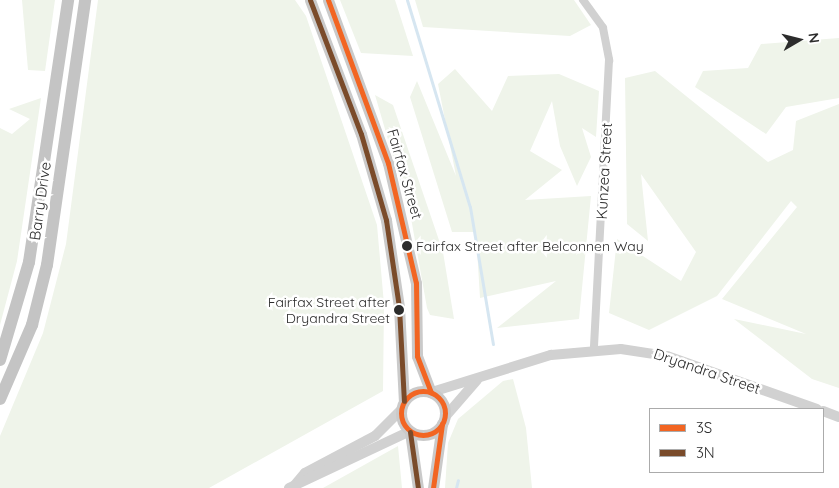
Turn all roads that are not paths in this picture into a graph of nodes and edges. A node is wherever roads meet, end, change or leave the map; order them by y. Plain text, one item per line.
1 (68, 0) edge
2 (85, 0) edge
3 (310, 0) edge
4 (328, 0) edge
5 (583, 0) edge
6 (594, 348) junction
7 (0, 360) edge
8 (477, 379) junction
9 (431, 392) junction
10 (0, 399) edge
11 (402, 406) junction
12 (814, 408) edge
13 (824, 411) edge
14 (839, 417) edge
15 (443, 420) junction
16 (410, 432) junction
17 (293, 487) edge
18 (418, 488) edge
19 (433, 488) edge

1 - 7 main road, Barry Drive
2 - 10 main road, Barry Drive
3 - 11 main road, Fairfax Street
4 - 9 main road, Fairfax Street
5 - 6 street, Kunzea Street
6 - 8 street, Dryandra Street
6 - 12 street, Dryandra Street
8 - 9 street, Dryandra Street
8 - 15 street
9 - 11 main road
9 - 15 main road
11 - 16 main road
11 - 17 street
13 - 14 street
15 - 16 main road
15 - 19 main road
16 - 17 street
16 - 18 main road

